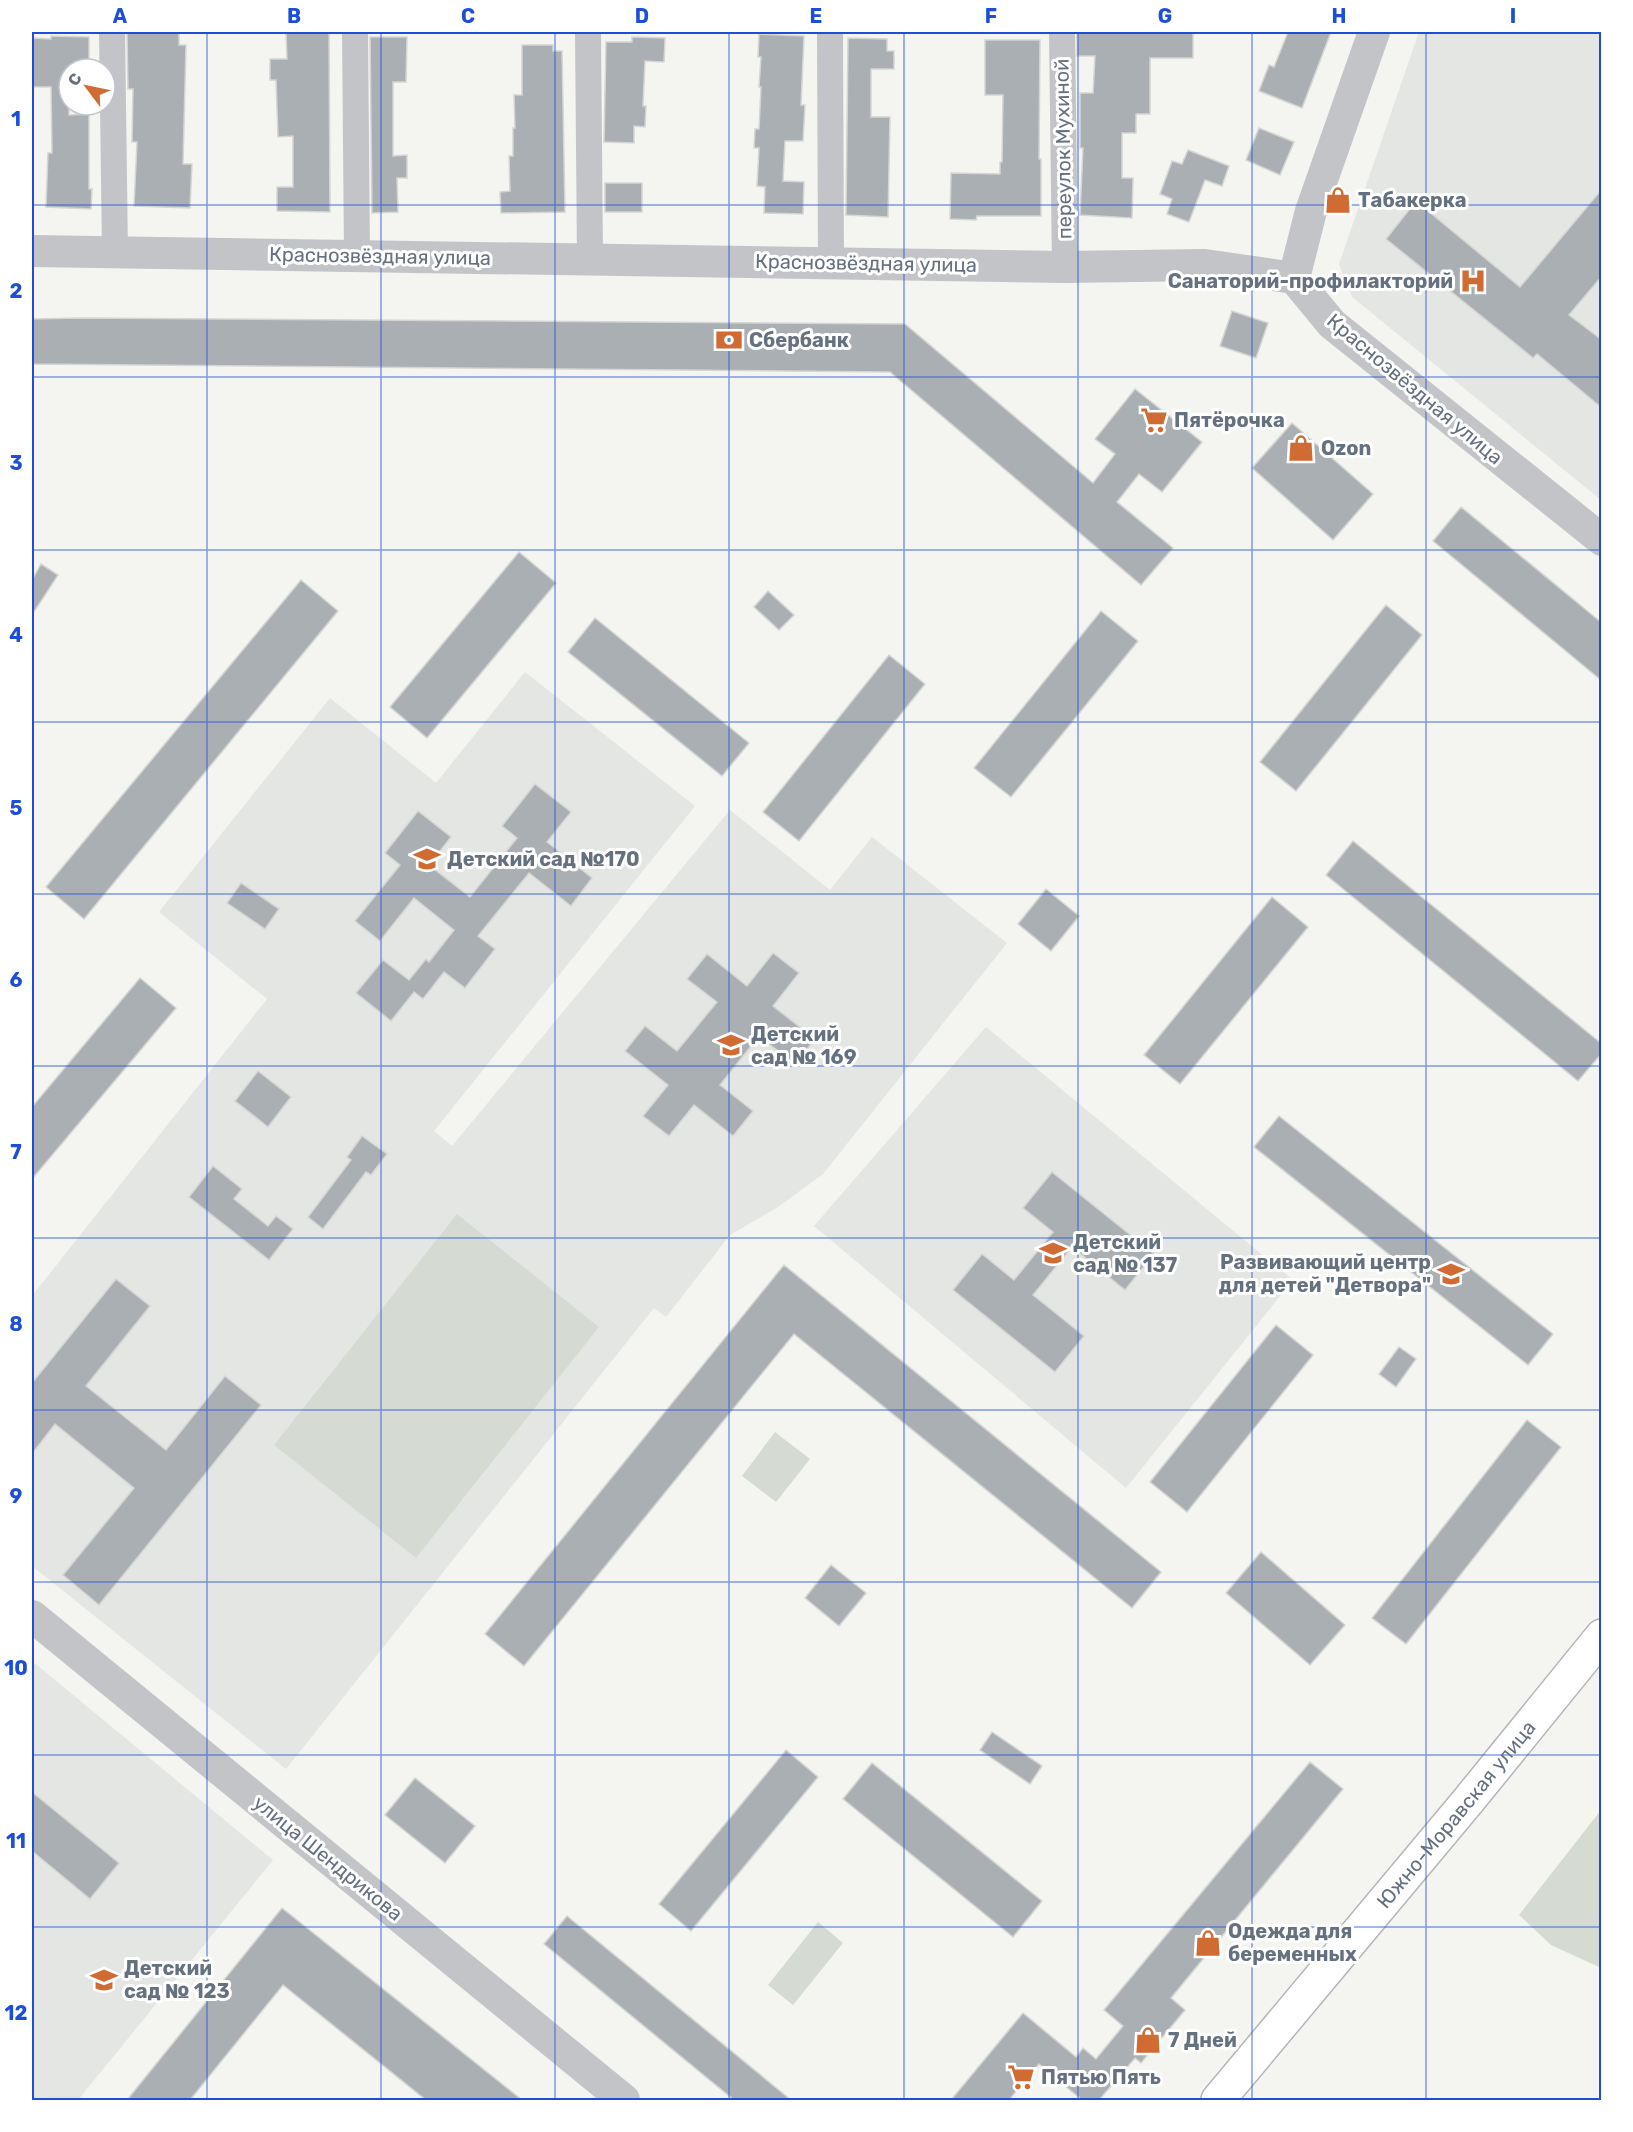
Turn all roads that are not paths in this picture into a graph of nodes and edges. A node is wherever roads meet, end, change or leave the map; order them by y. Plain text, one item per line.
1 (112, 32) edge
2 (355, 32) edge
3 (588, 32) edge
4 (830, 32) edge
5 (1062, 32) edge
6 (1374, 32) edge
7 (32, 251) edge
8 (115, 253) junction
9 (357, 255) junction
10 (590, 259) junction
11 (831, 262) junction
12 (1065, 267) junction
13 (1294, 278) junction
14 (1602, 540) edge
15 (32, 1616) edge
16 (1602, 1636) edge
17 (624, 2100) edge
18 (1218, 2100) edge

1 - 8 street
2 - 9 street
3 - 10 street
4 - 11 street
5 - 12 street, переулок Мухиной
6 - 13 street
7 - 8 street, Краснозвёздная улица
8 - 9 street, Краснозвёздная улица
9 - 10 street, Краснозвёздная улица
10 - 11 street, Краснозвёздная улица
11 - 12 street, Краснозвёздная улица
12 - 13 street, Краснозвёздная улица
13 - 14 street, Краснозвёздная улица
15 - 17 street, улица Шендрикова
16 - 18 main road, Южно-Моравская улица

